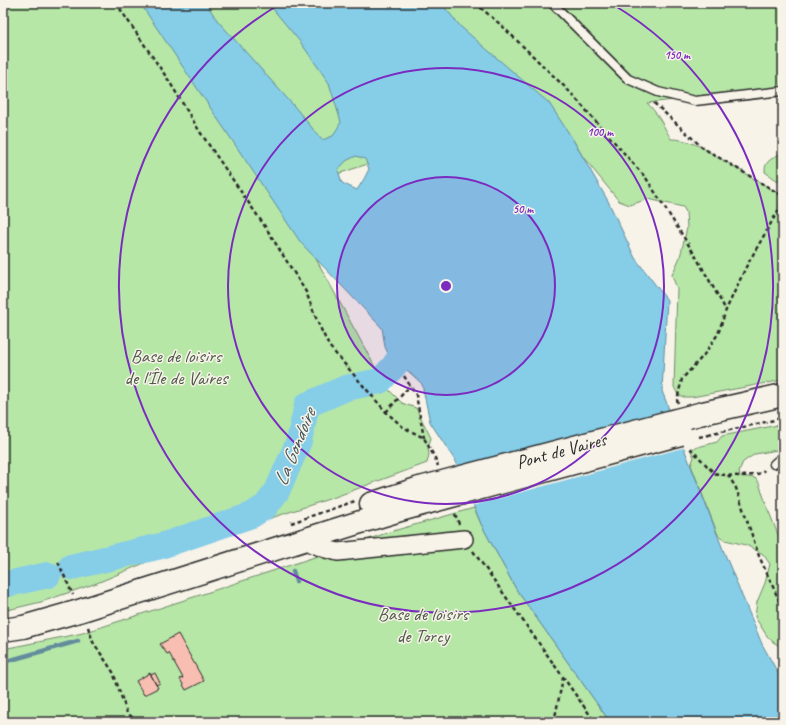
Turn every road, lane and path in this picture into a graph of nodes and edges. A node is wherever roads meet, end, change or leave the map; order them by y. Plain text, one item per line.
1 (116, 3) edge
2 (475, 3) edge
3 (552, 3) edge
4 (783, 91) edge
5 (651, 100) dead end
6 (783, 196) edge
7 (783, 202) edge
8 (726, 310) junction
9 (404, 376) dead end
10 (410, 386) junction
11 (783, 395) edge
12 (679, 407) dead end
13 (783, 409) edge
14 (386, 412) junction
15 (783, 418) edge
16 (706, 425) junction
17 (424, 438) junction
18 (688, 442) dead end
19 (783, 456) edge
20 (774, 464) joint
21 (440, 473) dead end
22 (728, 475) junction
23 (423, 496) junction
24 (453, 510) dead end
25 (311, 538) junction
26 (464, 539) junction
27 (58, 562) dead end
28 (76, 600) junction
29 (783, 609) edge
30 (3, 620) edge
31 (3, 630) edge
32 (93, 642) dead end
33 (564, 678) junction
34 (138, 722) edge
35 (554, 722) edge
36 (595, 722) edge

1 - 14 path
2 - 8 path
3 - 4 lane
5 - 6 path
7 - 8 path
8 - 12 path
9 - 10 path
10 - 14 path
10 - 17 path
11 - 16 main road
13 - 16 main road
14 - 17 path
15 - 16 path
16 - 23 main road, Pont de Vaires, bridge
17 - 21 path
18 - 22 path
19 - 20 lane
20 - 22 path
22 - 29 path
23 - 25 main road
23 - 28 main road
24 - 26 path
25 - 26 street
25 - 31 main road
26 - 33 path
27 - 28 path
28 - 30 main road
32 - 34 path
33 - 35 path
33 - 36 path

